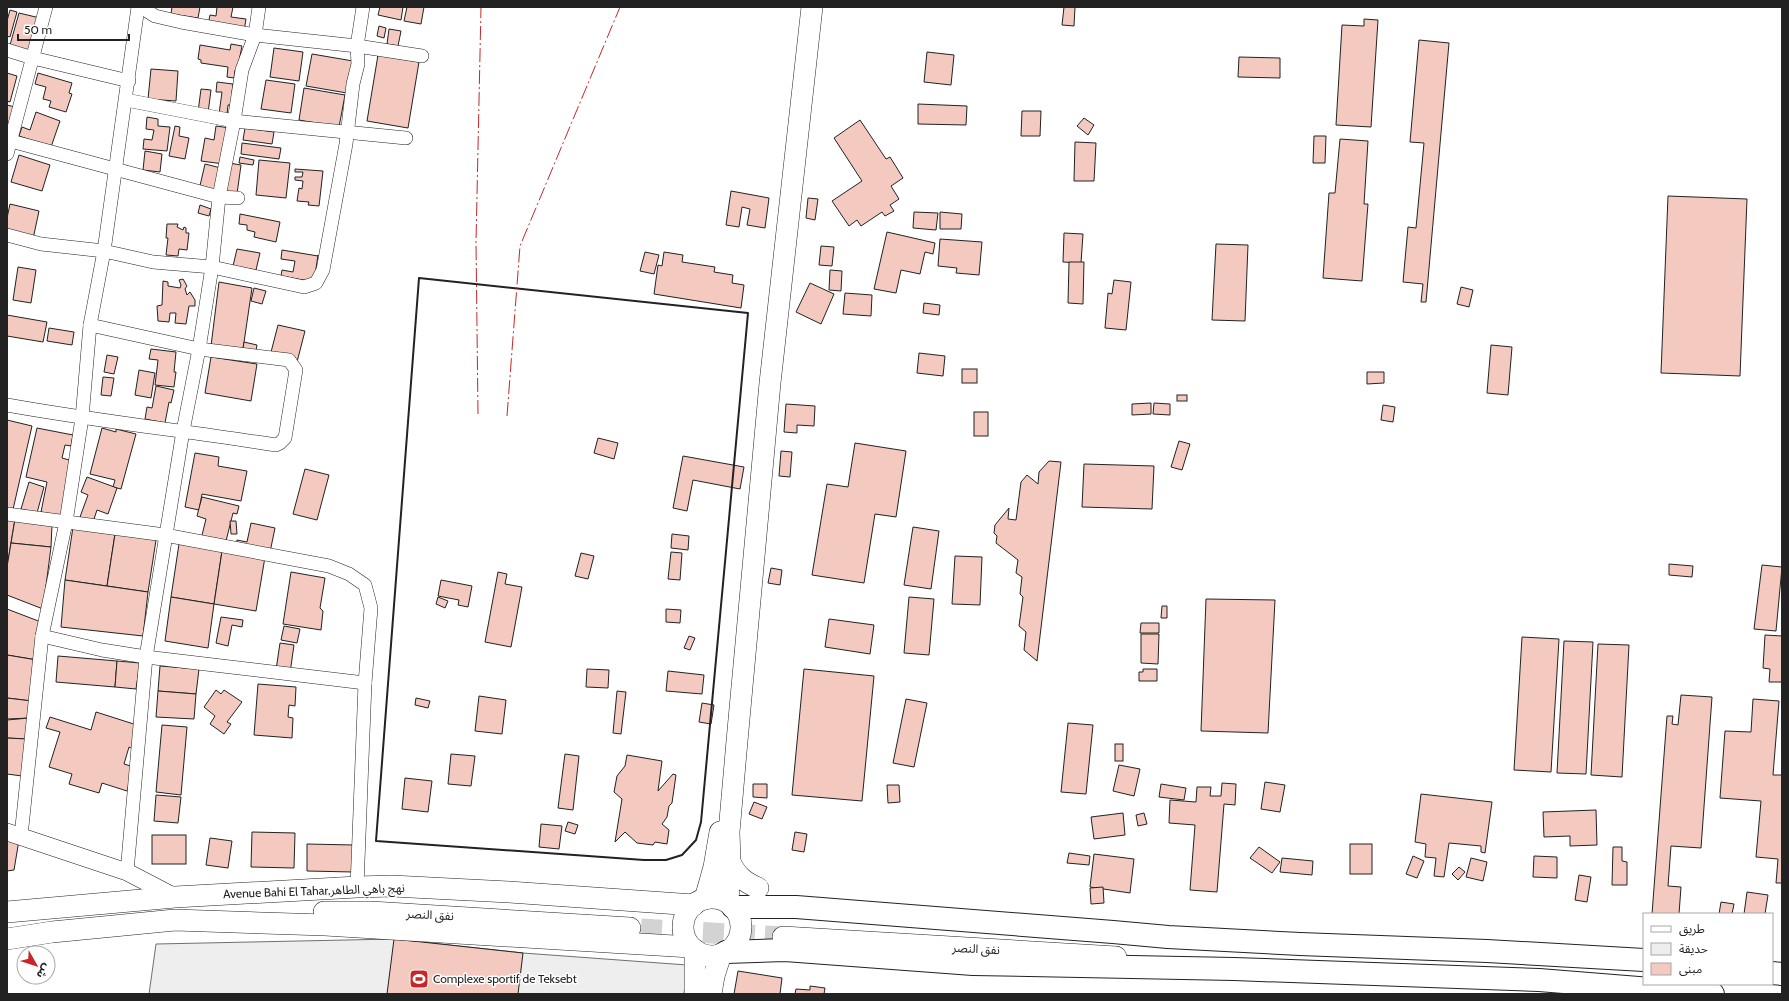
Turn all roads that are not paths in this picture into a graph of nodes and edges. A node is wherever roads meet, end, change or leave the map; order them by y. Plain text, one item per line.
1 (46, 7) edge
2 (138, 7) edge
3 (141, 7) edge
4 (260, 7) edge
5 (363, 7) edge
6 (812, 7) edge
7 (255, 36) junction
8 (357, 46) junction
9 (7, 50) edge
10 (422, 56) dead end
11 (33, 58) junction
12 (129, 81) junction
13 (126, 100) junction
14 (234, 121) junction
15 (348, 132) junction
16 (406, 138) dead end
17 (9, 141) edge
18 (7, 154) edge
19 (116, 170) junction
20 (219, 197) junction
21 (238, 198) dead end
22 (7, 235) edge
23 (104, 251) junction
24 (212, 267) junction
25 (90, 325) junction
26 (199, 349) junction
27 (7, 405) edge
28 (82, 418) junction
29 (183, 431) junction
30 (7, 514) edge
31 (66, 522) junction
32 (165, 535) junction
33 (42, 636) junction
34 (146, 657) junction
35 (364, 683) junction
36 (736, 741) junction
37 (14, 834) edge
38 (730, 862) junction
39 (127, 872) junction
40 (357, 887) junction
41 (758, 888) dead end
42 (284, 890) junction
43 (175, 897) junction
44 (700, 902) junction
45 (731, 905) junction
46 (7, 912) edge
47 (219, 922) junction
48 (1168, 937) junction
49 (7, 939) edge
50 (1300, 944) junction
51 (693, 948) junction
52 (1487, 951) junction
53 (723, 953) junction
54 (1643, 960) edge
55 (1168, 968) junction
56 (1303, 971) junction
57 (1485, 978) junction
58 (696, 994) edge
59 (711, 994) edge
60 (1713, 994) edge

1 - 11 street
2 - 12 street
3 - 7 street
4 - 7 street
5 - 8 street
6 - 36 main road
7 - 8 street
7 - 14 street
8 - 10 street
8 - 15 street
9 - 11 street
11 - 12 street
11 - 17 street
12 - 13 street
13 - 14 street
13 - 19 street
14 - 15 street
14 - 20 street
15 - 16 street
15 - 24 street
17 - 18 street
17 - 19 street
19 - 20 street
19 - 23 street
20 - 21 street
20 - 24 street
22 - 23 street
23 - 24 street
23 - 25 street
24 - 26 street
25 - 26 street
25 - 28 street
26 - 29 street
26 - 29 street
27 - 28 street
28 - 29 street
28 - 31 street
29 - 32 street
30 - 31 street
31 - 32 street
31 - 33 street
32 - 34 street
32 - 35 street
33 - 34 street
33 - 37 street
34 - 35 street
34 - 39 street
35 - 40 street
36 - 38 main road
36 - 44 main road
37 - 39 street
38 - 41 main road
38 - 45 main road
39 - 43 street
40 - 42 main road, Avenue Bahi El Tahar,نهج باهي الطاهر
40 - 44 main road, Avenue Bahi El Tahar,نهج باهي الطاهر
42 - 43 main road, Avenue Bahi El Tahar,نهج باهي الطاهر
42 - 47 main road, نفق النصر
43 - 46 main road, Avenue Bahi El Tahar,نهج باهي الطاهر
44 - 45 main road
44 - 51 main road
45 - 48 highway
45 - 53 main road
47 - 49 main road
47 - 51 main road
48 - 50 highway
48 - 55 main road, نفق النصر
50 - 52 highway
50 - 56 highway
51 - 53 main road
51 - 58 main road
52 - 54 highway
52 - 57 highway
53 - 55 highway
53 - 59 main road
55 - 56 highway
56 - 57 highway
57 - 60 highway

